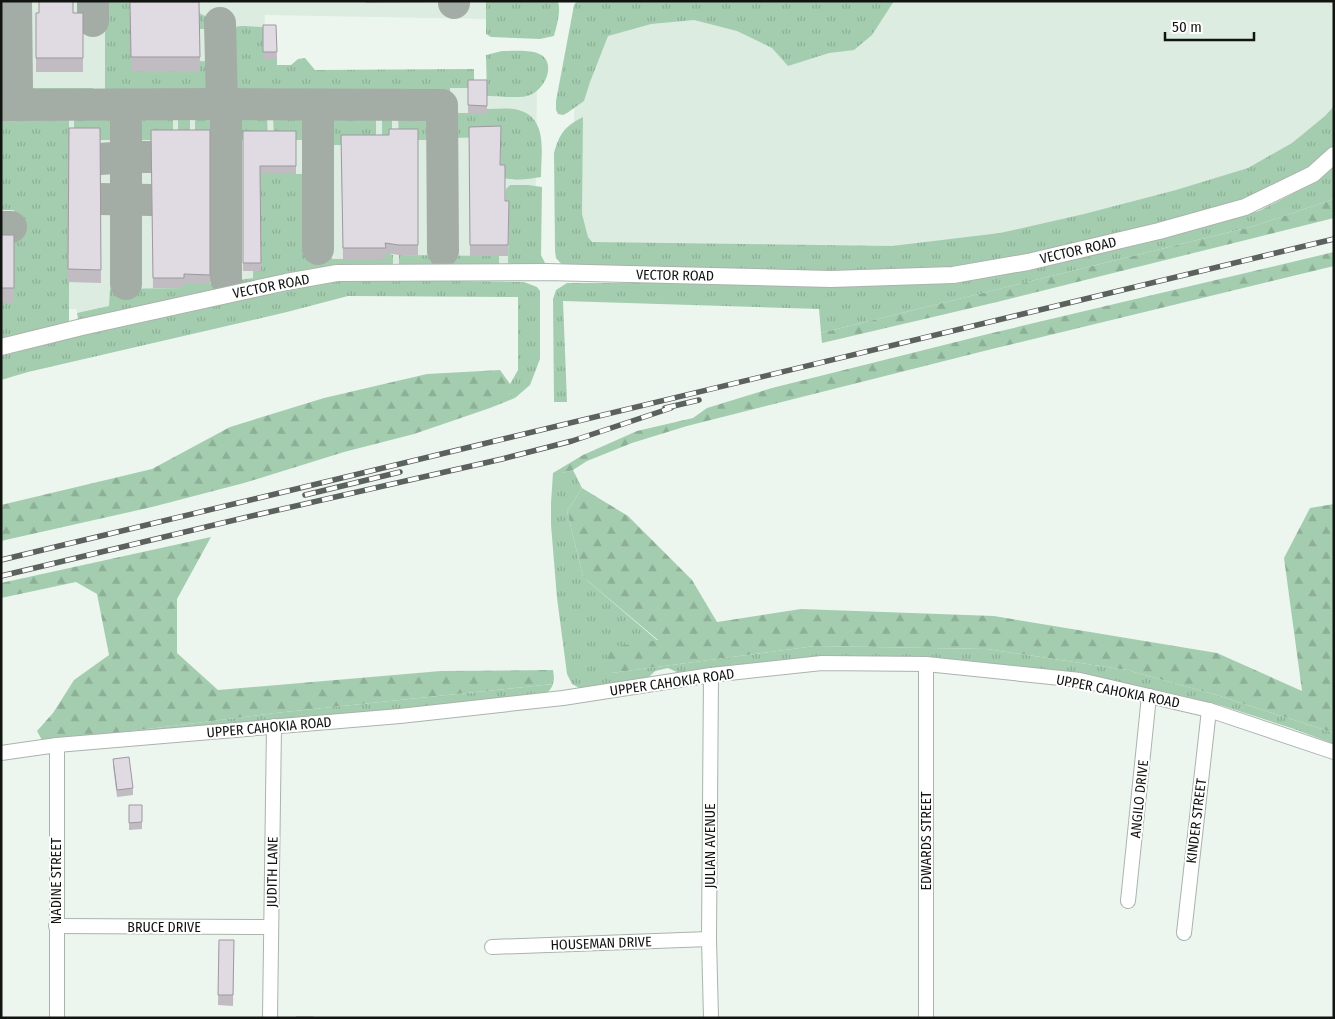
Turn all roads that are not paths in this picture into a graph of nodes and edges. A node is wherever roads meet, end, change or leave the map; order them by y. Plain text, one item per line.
1 (1334, 155) edge
2 (1, 347) edge
3 (926, 664) junction
4 (711, 674) junction
5 (1149, 696) junction
6 (1209, 710) junction
7 (274, 726) junction
8 (56, 745) junction
9 (1334, 752) edge
10 (1, 753) edge
11 (1128, 901) dead end
12 (56, 926) junction
13 (271, 927) junction
14 (1184, 933) dead end
15 (710, 939) junction
16 (492, 947) dead end
17 (57, 1018) edge
18 (270, 1018) edge
19 (711, 1018) edge
20 (926, 1018) edge

1 - 2 street, VECTOR ROAD
3 - 4 street, UPPER CAHOKIA ROAD
3 - 5 street, UPPER CAHOKIA ROAD
3 - 20 street, EDWARDS STREET
4 - 7 street, UPPER CAHOKIA ROAD
4 - 15 street, JULIAN AVENUE
5 - 6 street, UPPER CAHOKIA ROAD
5 - 11 street, ANGILO DRIVE
6 - 9 street, UPPER CAHOKIA ROAD
6 - 14 street, KINDER STREET
7 - 8 street, UPPER CAHOKIA ROAD
7 - 13 street, JUDITH LANE
8 - 10 street, UPPER CAHOKIA ROAD
8 - 12 street, NADINE STREET
12 - 13 street, BRUCE DRIVE
12 - 17 street, NADINE STREET
13 - 18 street, JUDITH LANE
15 - 16 street, HOUSEMAN DRIVE
15 - 19 street, JULIAN AVENUE

